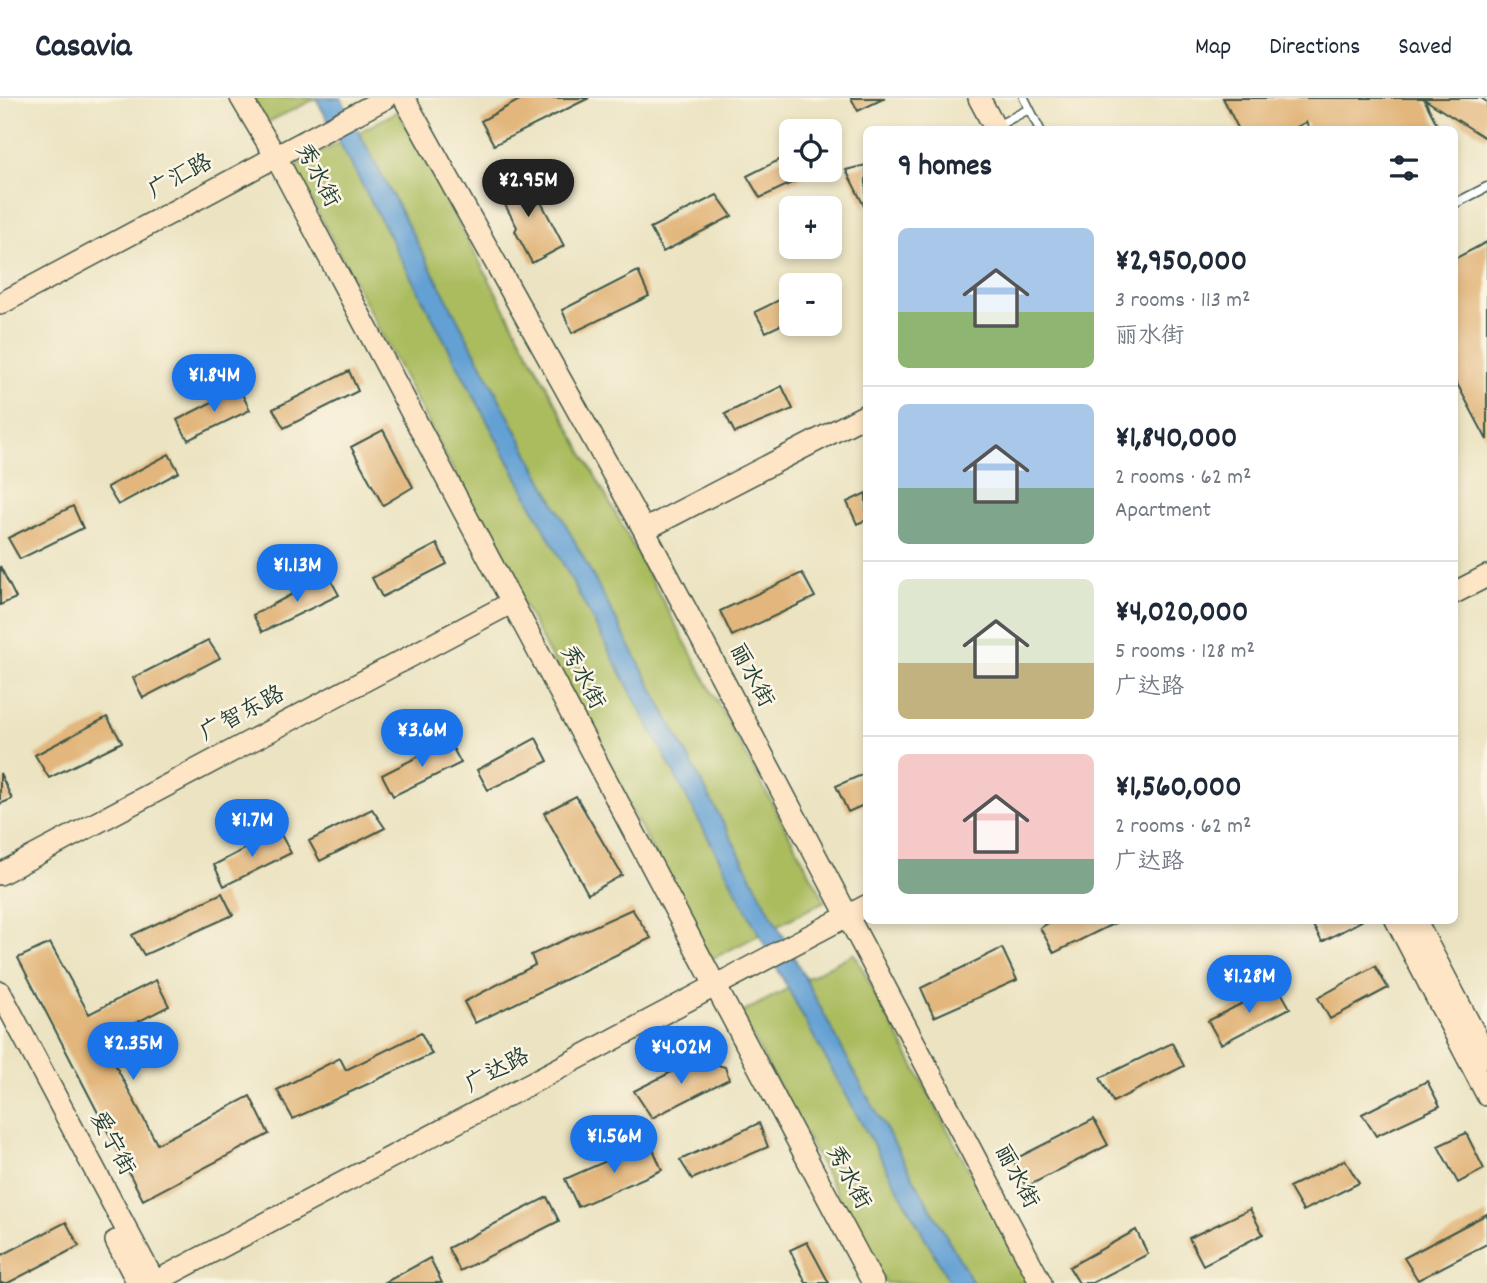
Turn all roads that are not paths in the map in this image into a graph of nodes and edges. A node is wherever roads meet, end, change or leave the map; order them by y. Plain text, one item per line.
1 (241, 98) edge
2 (386, 98) edge
3 (404, 98) edge
4 (963, 98) edge
5 (979, 98) edge
6 (1024, 98) edge
7 (355, 104) edge
8 (1029, 109) junction
9 (987, 126) edge
10 (989, 126) edge
11 (996, 126) edge
12 (1038, 126) edge
13 (273, 151) junction
14 (1487, 187) edge
15 (1458, 202) edge
16 (0, 288) edge
17 (0, 304) edge
18 (863, 417) edge
19 (644, 530) junction
20 (1487, 576) edge
21 (1487, 590) edge
22 (1458, 591) edge
23 (511, 603) junction
24 (1458, 605) edge
25 (0, 874) edge
26 (855, 922) edge
27 (1398, 924) edge
28 (1417, 924) edge
29 (0, 992) edge
30 (719, 992) junction
31 (0, 1023) edge
32 (1487, 1057) edge
33 (1487, 1095) edge
34 (138, 1283) edge
35 (154, 1283) edge
36 (179, 1283) edge
37 (873, 1283) edge
38 (1041, 1283) edge

1 - 13 main road, 秀水街
2 - 7 main road, 广汇路
3 - 19 main road, 丽水街
4 - 9 main road
5 - 10 main road
6 - 8 lane
7 - 13 main road, 广汇路
8 - 11 lane
8 - 12 lane
13 - 16 main road, 广汇路
13 - 17 main road, 广汇路
13 - 23 main road, 秀水街
14 - 15 lane
18 - 19 main road
19 - 26 main road, 丽水街
20 - 22 main road
21 - 24 main road
23 - 25 main road, 广智东路
23 - 30 main road, 秀水街
26 - 30 main road, 广达路
26 - 38 main road, 丽水街
27 - 33 main road
28 - 32 main road
29 - 35 main road, 爱宁街
30 - 35 main road, 广达路
30 - 36 main road, 广达路
30 - 37 main road, 秀水街
31 - 34 main road, 爱宁街

